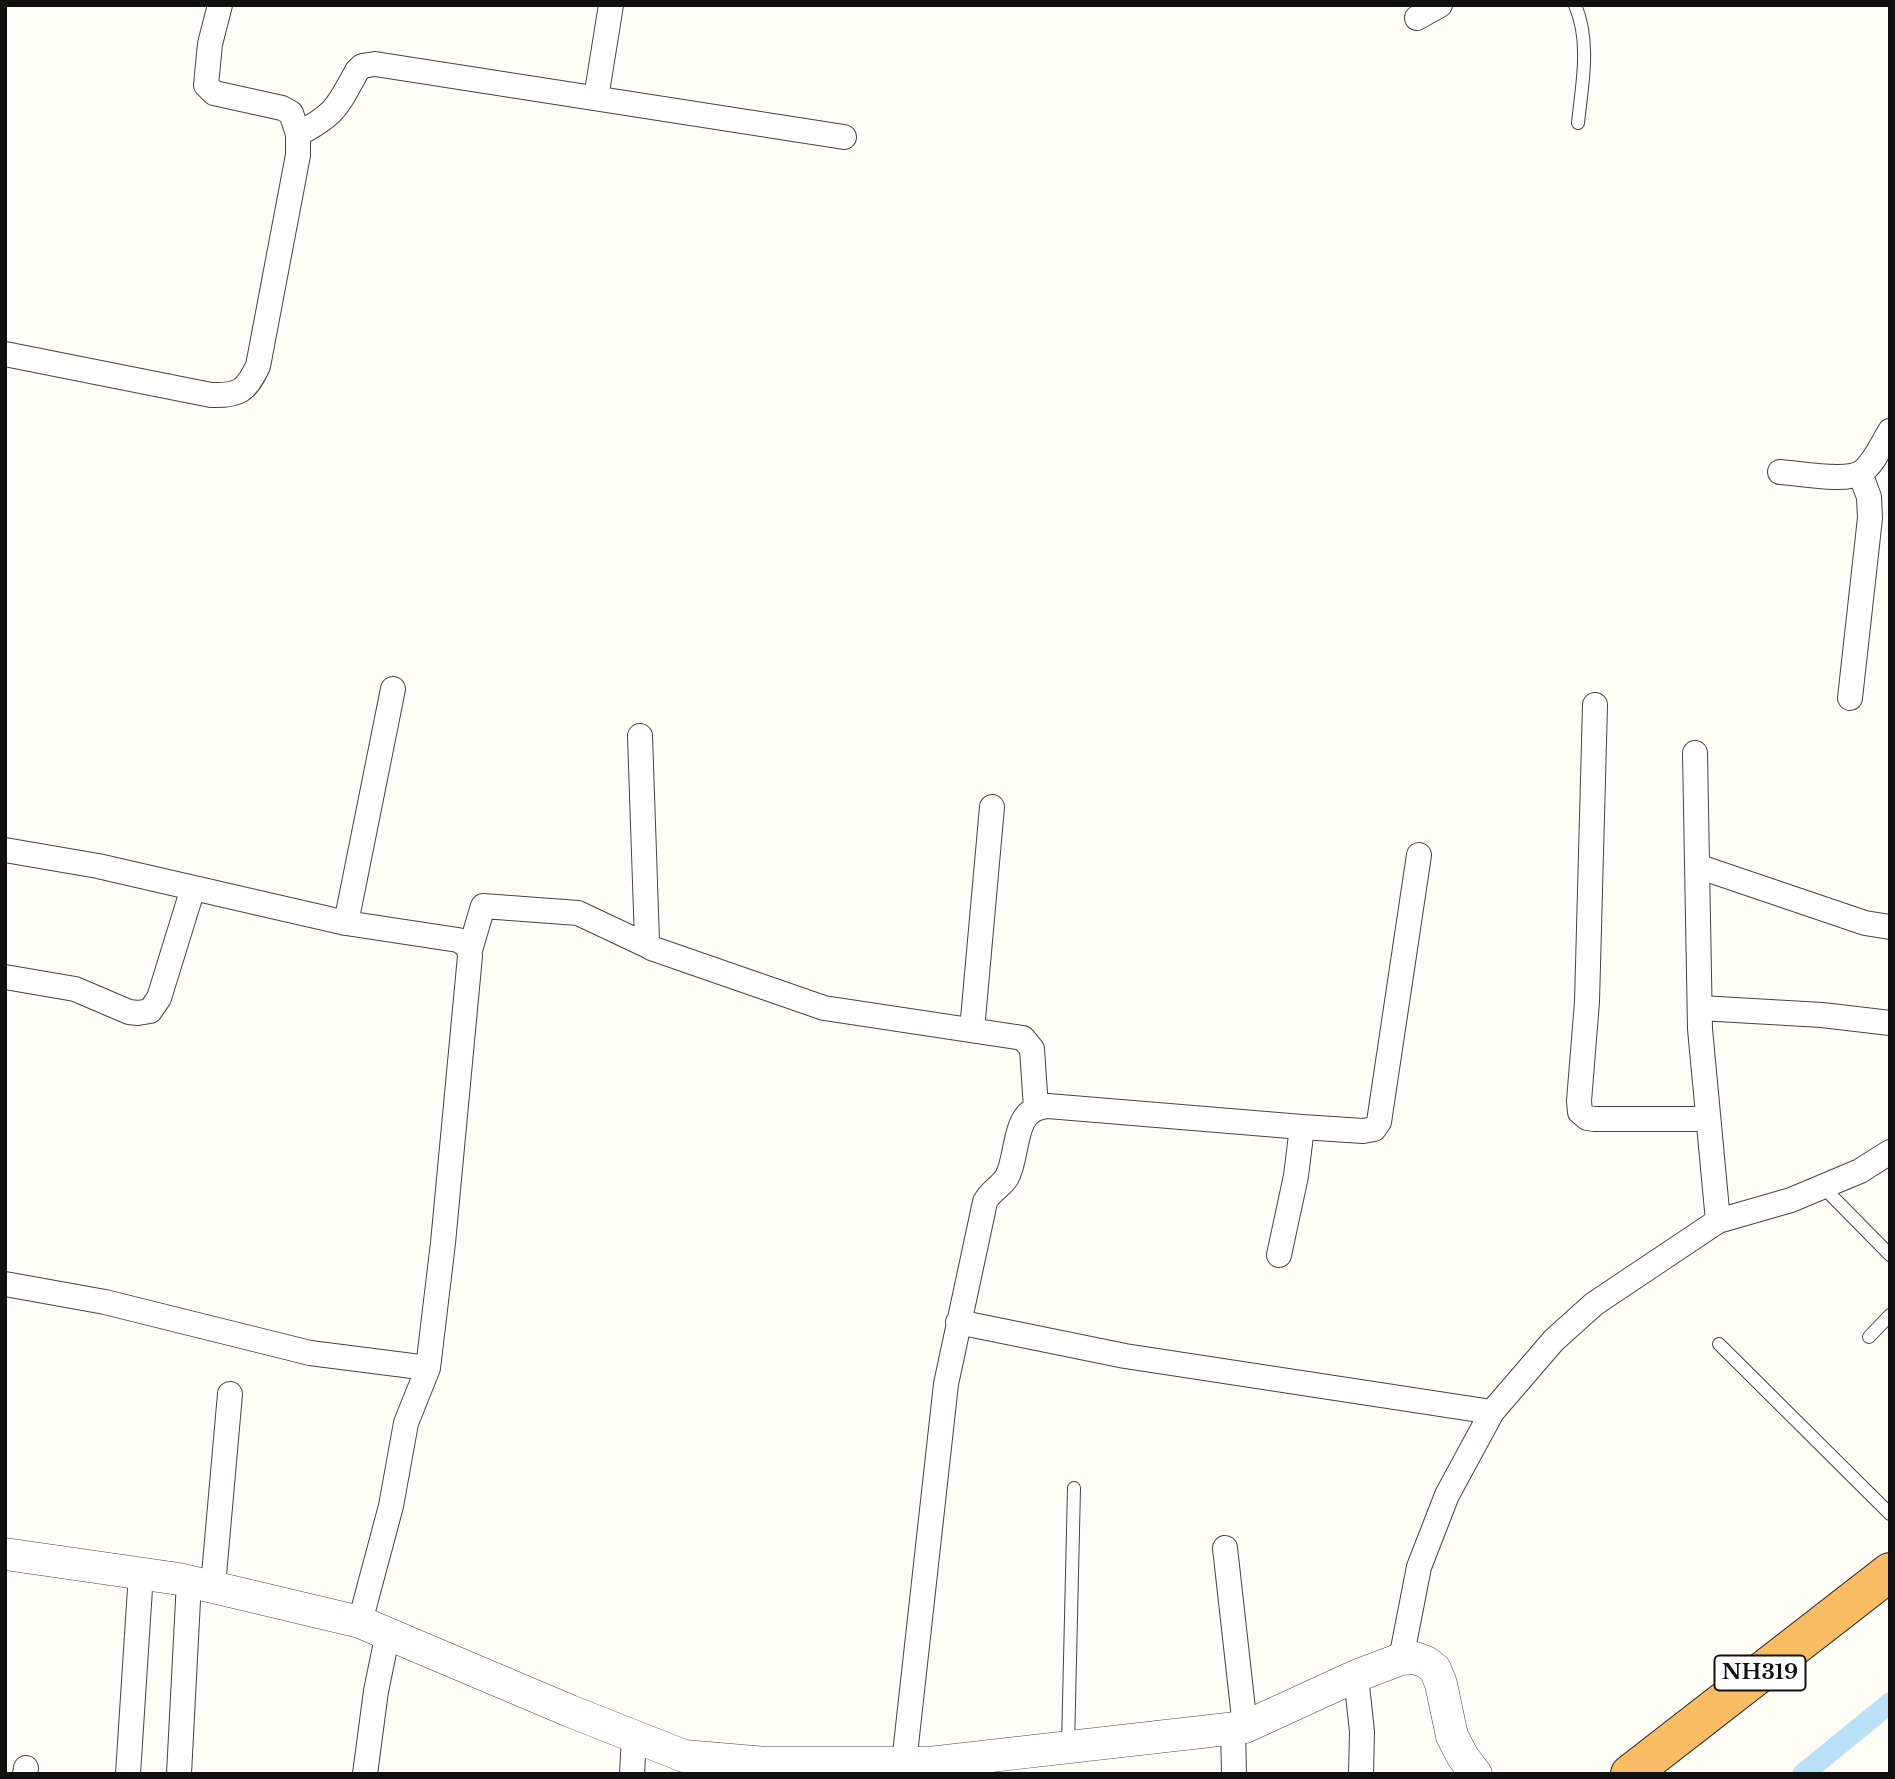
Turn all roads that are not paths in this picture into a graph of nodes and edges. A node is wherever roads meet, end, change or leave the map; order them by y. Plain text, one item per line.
1 (220, 5) edge
2 (611, 5) edge
3 (1440, 5) edge
4 (1575, 5) edge
5 (1417, 18) dead end
6 (596, 98) junction
7 (1578, 123) dead end
8 (299, 134) junction
9 (845, 137) dead end
10 (5, 354) edge
11 (1890, 431) edge
12 (1780, 472) dead end
13 (1860, 473) junction
14 (393, 689) dead end
15 (1850, 698) dead end
16 (1595, 705) dead end
17 (640, 736) dead end
18 (1695, 753) dead end
19 (992, 807) dead end
20 (5, 850) edge
21 (1419, 855) dead end
22 (1697, 866) junction
23 (193, 888) junction
24 (346, 923) junction
25 (1890, 927) edge
26 (648, 946) junction
27 (470, 950) junction
28 (5, 977) edge
29 (1700, 1008) junction
30 (1890, 1023) edge
31 (972, 1030) junction
32 (1036, 1108) junction
33 (1708, 1119) junction
34 (1302, 1128) junction
35 (1890, 1152) edge
36 (1823, 1187) junction
37 (1718, 1221) junction
38 (1279, 1255) dead end
39 (1890, 1255) edge
40 (5, 1284) edge
41 (1890, 1315) edge
42 (958, 1322) junction
43 (1868, 1337) dead end
44 (1719, 1344) dead end
45 (428, 1368) junction
46 (230, 1394) dead end
47 (1492, 1412) junction
48 (1074, 1488) dead end
49 (1890, 1514) edge
50 (1225, 1548) dead end
51 (5, 1554) edge
52 (1890, 1572) edge
53 (141, 1573) junction
54 (201, 1584) junction
55 (374, 1627) junction
56 (1401, 1659) junction
57 (1356, 1676) junction
58 (1239, 1727) junction
59 (634, 1737) junction
60 (1068, 1747) junction
61 (904, 1763) junction
62 (1006, 1764) edge
63 (683, 1765) edge
64 (766, 1769) edge
65 (128, 1774) edge
66 (179, 1774) edge
67 (365, 1774) edge
68 (632, 1774) edge
69 (1234, 1774) edge
70 (1361, 1774) edge
71 (1476, 1774) edge
72 (1630, 1774) edge

1 - 8 street
2 - 6 street
3 - 5 street
4 - 7 lane
6 - 8 street
6 - 9 street
8 - 10 street
11 - 13 street
12 - 13 street
13 - 15 street
14 - 24 street
16 - 33 street
17 - 26 street
18 - 22 street
19 - 31 street
20 - 23 street
21 - 34 street
22 - 25 street
22 - 29 street
23 - 24 street
23 - 28 street
24 - 27 street
26 - 27 street
26 - 31 street
27 - 45 street
29 - 30 street
29 - 33 street
31 - 32 street
32 - 34 street
32 - 42 street
33 - 37 street
34 - 38 street
35 - 36 street
36 - 37 street
36 - 39 lane
37 - 47 street
40 - 45 street
41 - 43 lane
42 - 47 street
42 - 61 street
44 - 49 lane
45 - 55 street
46 - 54 street
47 - 56 street
48 - 60 lane
50 - 58 street
51 - 53 street
52 - 72 highway, NH319
53 - 54 street
53 - 65 street
54 - 55 street
54 - 66 street
55 - 59 street
55 - 67 street
56 - 57 street
56 - 71 street
57 - 58 street
57 - 70 street
58 - 60 street
58 - 69 street
59 - 63 street
59 - 68 street
60 - 62 street
61 - 62 street
61 - 64 street
63 - 64 street

